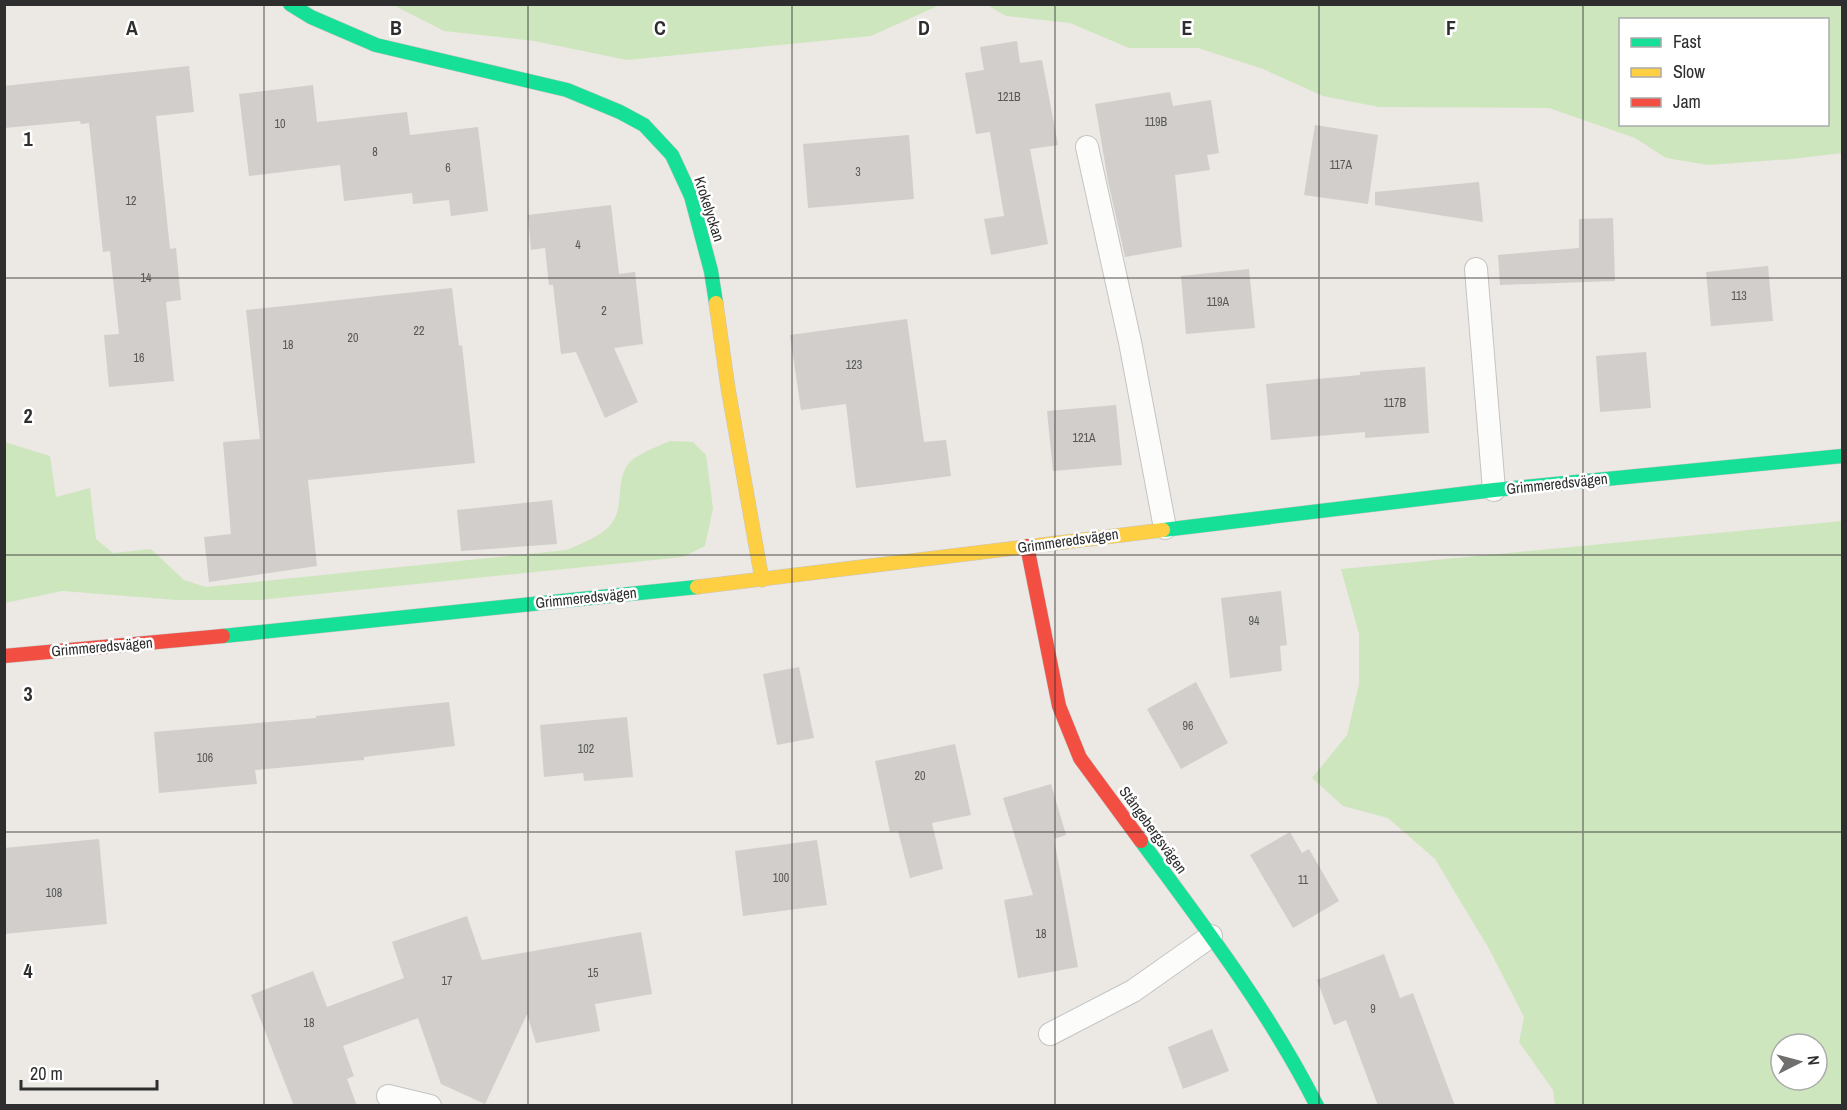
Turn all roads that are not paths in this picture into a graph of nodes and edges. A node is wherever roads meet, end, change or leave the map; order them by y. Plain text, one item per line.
1 (290, 4) edge
2 (1087, 147) dead end
3 (1476, 269) dead end
4 (1842, 456) edge
5 (1494, 490) junction
6 (1165, 528) junction
7 (1028, 546) junction
8 (762, 580) junction
9 (4, 656) edge
10 (1211, 936) junction
11 (1050, 1034) dead end
12 (388, 1096) dead end
13 (430, 1106) edge
14 (1317, 1106) edge

1 - 8 street, Krokelyckan
2 - 6 lane
3 - 5 lane
4 - 5 street, Grimmeredsvägen
5 - 6 street, Grimmeredsvägen
6 - 7 street, Grimmeredsvägen
7 - 8 street, Grimmeredsvägen
7 - 10 street, Stångebergsvägen
8 - 9 street, Grimmeredsvägen
10 - 11 lane
10 - 14 street, Stångebergsvägen
12 - 13 lane

